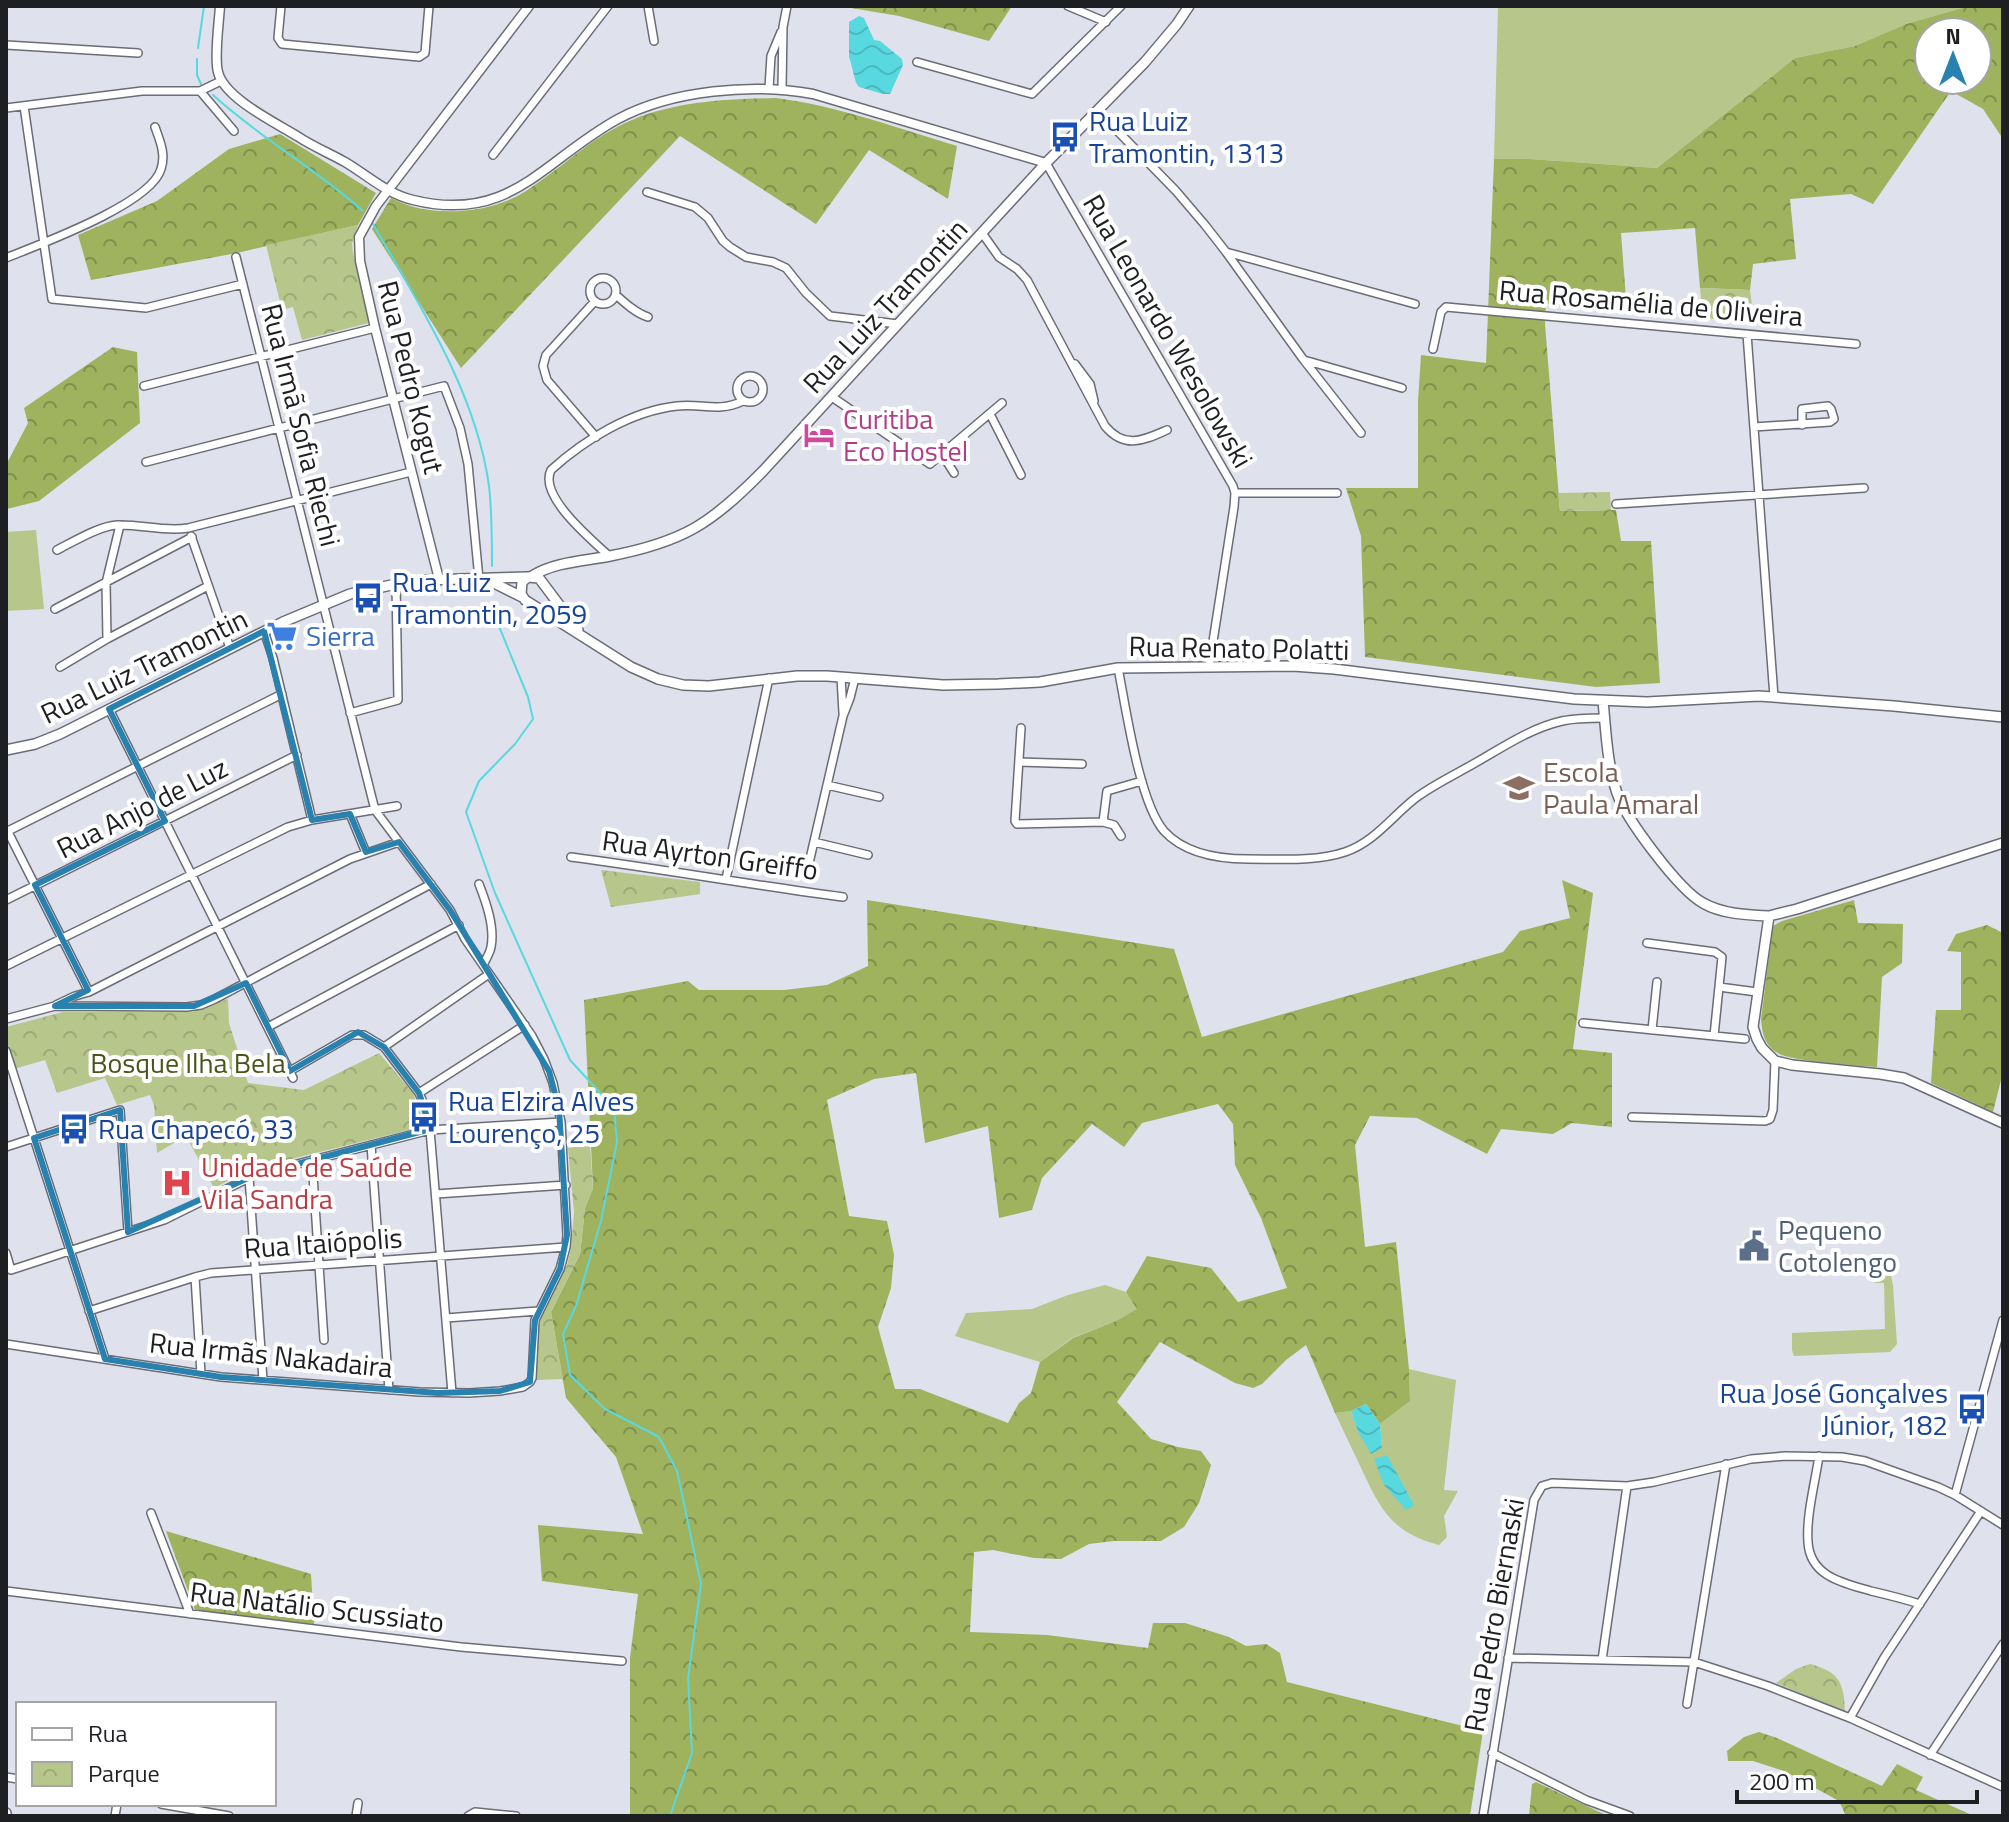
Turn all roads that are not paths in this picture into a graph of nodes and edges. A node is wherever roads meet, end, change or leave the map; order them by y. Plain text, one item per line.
1 (220, 6) edge
2 (281, 6) edge
3 (429, 6) edge
4 (529, 6) edge
5 (608, 6) edge
6 (648, 6) edge
7 (787, 6) edge
8 (1068, 6) edge
9 (1121, 6) edge
10 (1189, 6) edge
11 (1106, 22) junction
12 (783, 27) junction
13 (654, 41) dead end
14 (6, 45) edge
15 (138, 53) dead end
16 (917, 62) dead end
17 (221, 81) junction
18 (769, 88) junction
19 (782, 89) junction
20 (200, 91) junction
21 (24, 106) junction
22 (6, 108) edge
23 (1098, 111) junction
24 (155, 127) dead end
25 (234, 131) dead end
26 (493, 155) dead end
27 (1046, 163) junction
28 (387, 191) junction
29 (647, 192) dead end
30 (982, 233) junction
31 (44, 243) junction
32 (1226, 252) junction
33 (236, 257) dead end
34 (6, 258) edge
35 (243, 284) junction
36 (616, 295) junction
37 (595, 301) junction
38 (1415, 304) dead end
39 (648, 317) dead end
40 (898, 324) junction
41 (375, 328) junction
42 (1747, 334) junction
43 (1856, 344) dead end
44 (1433, 349) dead end
45 (261, 356) junction
46 (1303, 359) junction
47 (144, 386) dead end
48 (1402, 388) dead end
49 (832, 397) junction
50 (393, 399) junction
51 (743, 401) dead end
52 (1002, 403) dead end
53 (990, 414) junction
54 (1802, 425) junction
55 (1754, 427) junction
56 (279, 428) junction
57 (1167, 430) dead end
58 (1361, 433) dead end
59 (596, 437) junction
60 (942, 454) junction
61 (146, 462) dead end
62 (411, 472) junction
63 (954, 473) dead end
64 (1021, 475) dead end
65 (1864, 488) dead end
66 (1235, 493) junction
67 (1337, 493) dead end
68 (1759, 495) junction
69 (297, 501) junction
70 (1616, 504) dead end
71 (120, 525) junction
72 (188, 528) junction
73 (192, 537) junction
74 (57, 550) dead end
75 (609, 556) junction
76 (566, 564) junction
77 (530, 577) junction
78 (439, 579) junction
79 (482, 579) junction
80 (106, 583) junction
81 (396, 584) junction
82 (545, 585) junction
83 (208, 586) junction
84 (524, 598) junction
85 (323, 604) junction
86 (55, 609) dead end
87 (264, 631) junction
88 (582, 634) junction
89 (107, 639) junction
90 (230, 648) junction
91 (60, 667) dead end
92 (1209, 667) junction
93 (1118, 668) junction
94 (841, 677) junction
95 (769, 678) junction
96 (855, 678) junction
97 (282, 694) junction
98 (1774, 697) junction
99 (1574, 699) junction
100 (1603, 701) junction
101 (109, 709) junction
102 (350, 713) junction
103 (843, 716) junction
104 (2003, 717) edge
105 (1605, 718) junction
106 (1574, 719) junction
107 (1021, 728) dead end
108 (6, 750) edge
109 (297, 755) junction
110 (1019, 762) junction
111 (1082, 764) dead end
112 (138, 766) junction
113 (1142, 781) junction
114 (827, 785) junction
115 (879, 797) dead end
116 (397, 806) dead end
117 (375, 810) junction
118 (350, 814) junction
119 (312, 820) junction
120 (165, 821) junction
121 (1103, 822) junction
122 (7, 831) edge
123 (1121, 836) dead end
124 (399, 842) junction
125 (814, 842) junction
126 (2003, 843) edge
127 (366, 853) junction
128 (868, 855) dead end
129 (571, 857) dead end
130 (809, 863) dead end
131 (191, 874) junction
132 (726, 879) junction
133 (431, 884) junction
134 (479, 884) dead end
135 (35, 885) junction
136 (843, 897) dead end
137 (6, 900) edge
138 (1769, 916) junction
139 (459, 925) junction
140 (218, 927) junction
141 (62, 938) junction
142 (1647, 943) dead end
143 (483, 965) junction
144 (6, 966) edge
145 (489, 974) junction
146 (1657, 982) dead end
147 (246, 983) junction
148 (1719, 987) junction
149 (89, 992) junction
150 (1757, 992) junction
151 (55, 1006) junction
152 (6, 1019) edge
153 (1583, 1023) dead end
154 (525, 1025) junction
155 (268, 1027) junction
156 (1652, 1030) junction
157 (1714, 1036) junction
158 (1745, 1039) dead end
159 (384, 1047) junction
160 (6, 1051) edge
161 (1775, 1061) junction
162 (419, 1093) junction
163 (1632, 1117) dead end
164 (561, 1122) junction
165 (2003, 1123) edge
166 (430, 1130) junction
167 (34, 1138) junction
168 (371, 1145) junction
169 (6, 1147) edge
170 (312, 1160) junction
171 (249, 1177) junction
172 (566, 1185) junction
173 (436, 1194) junction
174 (128, 1232) junction
175 (566, 1247) junction
176 (70, 1251) junction
177 (6, 1253) edge
178 (441, 1256) junction
179 (379, 1261) junction
180 (319, 1265) junction
181 (255, 1270) junction
182 (195, 1277) junction
183 (89, 1311) junction
184 (538, 1311) junction
185 (446, 1318) junction
186 (2003, 1320) edge
187 (324, 1340) dead end
188 (6, 1344) edge
189 (105, 1359) junction
190 (201, 1374) junction
191 (263, 1380) junction
192 (389, 1390) junction
193 (452, 1393) junction
194 (1819, 1456) junction
195 (1726, 1464) junction
196 (1627, 1486) junction
197 (1955, 1495) junction
198 (1981, 1511) junction
199 (151, 1513) dead end
200 (2003, 1525) edge
201 (6, 1591) edge
202 (1920, 1604) junction
203 (190, 1614) junction
204 (2003, 1644) edge
205 (1508, 1658) junction
206 (1602, 1660) junction
207 (622, 1661) dead end
208 (1694, 1662) junction
209 (1687, 1704) dead end
210 (1850, 1718) junction
211 (1492, 1753) junction
212 (1930, 1755) junction
213 (2003, 1787) edge
214 (358, 1803) dead end
215 (172, 1806) edge
216 (229, 1816) edge
217 (356, 1816) edge
218 (468, 1816) edge
219 (516, 1816) edge
220 (1483, 1816) edge
221 (1630, 1816) edge

1 - 17 street
2 - 3 street
4 - 28 street, Rua Pedro Kogut
5 - 26 street
6 - 13 street
7 - 12 street
8 - 11 street
9 - 11 street
10 - 23 main road, Rua Luiz Tramontin
11 - 16 street
12 - 18 street
12 - 19 street
14 - 15 street
17 - 20 street
17 - 28 street
18 - 19 street
18 - 28 street
19 - 27 street
20 - 21 street
20 - 25 street
21 - 22 street
21 - 31 street
23 - 27 main road, Rua Luiz Tramontin
23 - 32 street
24 - 31 street
27 - 30 main road, Rua Luiz Tramontin
27 - 66 street, Rua Leonardo Wesolowski
28 - 41 street, Rua Pedro Kogut
29 - 40 street
30 - 40 main road, Rua Luiz Tramontin
30 - 57 street
31 - 34 street
31 - 35 street
32 - 38 street
32 - 46 street
33 - 35 street, Rua Irmã Sofia Riechi
35 - 45 street, Rua Irmã Sofia Riechi
36 - 37 street
36 - 37 street
36 - 39 street
37 - 59 street
40 - 49 main road, Rua Luiz Tramontin
41 - 45 street
41 - 50 street, Rua Pedro Kogut
42 - 43 street, Rua Rosamélia de Oliveira
42 - 44 street, Rua Rosamélia de Oliveira
42 - 55 street
45 - 47 street
45 - 56 street, Rua Irmã Sofia Riechi
46 - 48 street
46 - 58 street
49 - 60 street
49 - 75 main road, Rua Luiz Tramontin
50 - 56 street
50 - 62 street, Rua Pedro Kogut
50 - 79 street
51 - 59 street
52 - 53 street
53 - 60 street
53 - 64 street
54 - 54 street
54 - 55 street
55 - 68 street
56 - 61 street
56 - 69 street, Rua Irmã Sofia Riechi
59 - 75 street
60 - 63 street
62 - 69 street
62 - 78 street, Rua Pedro Kogut
65 - 68 street
66 - 67 street
66 - 92 street, Rua Leonardo Wesolowski
68 - 70 street
68 - 98 street
69 - 72 street
69 - 85 street, Rua Irmã Sofia Riechi
71 - 72 street
71 - 74 street
71 - 80 street
72 - 73 street
73 - 80 street
73 - 83 street
75 - 76 main road, Rua Luiz Tramontin
76 - 77 main road, Rua Luiz Tramontin
76 - 82 main road
77 - 79 main road, Rua Luiz Tramontin
77 - 82 main road
77 - 84 main road
78 - 79 main road, Rua Luiz Tramontin
78 - 81 main road, Rua Luiz Tramontin
79 - 84 main road, Rua Luiz Tramontin
80 - 86 street
80 - 89 street
81 - 85 main road, Rua Luiz Tramontin
81 - 102 street
82 - 84 main road
82 - 88 main road, Rua Renato Polatti
83 - 89 street
83 - 90 street
84 - 88 main road, Rua Renato Polatti
85 - 87 main road, Rua Luiz Tramontin
85 - 102 street, Rua Irmã Sofia Riechi
87 - 90 main road, Rua Luiz Tramontin
87 - 97 street
88 - 95 main road, Rua Renato Polatti
89 - 91 street
90 - 101 main road, Rua Luiz Tramontin
92 - 93 main road, Rua Renato Polatti
92 - 99 main road, Rua Renato Polatti
93 - 96 main road, Rua Renato Polatti
93 - 113 street
94 - 95 main road, Rua Renato Polatti
94 - 96 main road, Rua Renato Polatti
94 - 103 street
95 - 132 street
96 - 103 street
97 - 109 street
97 - 112 street
98 - 100 main road, Rua Renato Polatti
98 - 104 main road, Rua Renato Polatti
99 - 100 main road, Rua Renato Polatti
99 - 106 street
100 - 105 main road
101 - 108 main road, Rua Luiz Tramontin
101 - 112 street
102 - 117 street, Rua Irmã Sofia Riechi
103 - 114 street
105 - 106 street
105 - 138 main road
106 - 113 street
107 - 110 street
109 - 119 street
109 - 120 street, Rua Anjo de Luz
110 - 111 street
110 - 121 street
112 - 120 street
112 - 122 street
113 - 121 street
114 - 115 street
114 - 125 street
116 - 117 street
117 - 118 street
117 - 124 street
118 - 119 street
118 - 127 street
119 - 131 street
120 - 131 street
120 - 135 street, Rua Anjo de Luz
121 - 123 street
122 - 135 street
124 - 127 street
124 - 133 street
125 - 128 street
125 - 130 street
126 - 138 main road
127 - 140 street
129 - 132 street, Rua Ayrton Greiffo
131 - 140 street
131 - 141 street
132 - 136 street, Rua Ayrton Greiffo
133 - 139 street
133 - 147 street
134 - 143 street
135 - 137 street, Rua Anjo de Luz
135 - 141 street
138 - 150 main road
139 - 143 street
139 - 155 street
140 - 147 street
140 - 149 street
141 - 144 street
141 - 149 street
142 - 148 street
143 - 145 street
145 - 154 street
145 - 159 street
146 - 156 street
147 - 151 street
147 - 155 street
148 - 150 street
148 - 157 street
149 - 151 street
150 - 161 main road
151 - 152 street
153 - 156 street
154 - 162 street
154 - 164 street
155 - 159 street
156 - 157 street
157 - 158 street
159 - 162 street
160 - 167 street
161 - 163 street
161 - 165 main road
162 - 166 street
164 - 166 street
164 - 172 street
166 - 168 street
166 - 173 street
167 - 169 street
167 - 174 street
167 - 176 street
168 - 170 street
168 - 179 street
170 - 171 street
170 - 180 street
171 - 174 street
171 - 181 street
172 - 173 street
172 - 175 street
173 - 178 street
174 - 176 street
175 - 178 street, Rua Itaiópolis
175 - 184 street
176 - 177 street
176 - 183 street
178 - 179 street, Rua Itaiópolis
178 - 185 street
179 - 180 street, Rua Itaiópolis
179 - 192 street
180 - 181 street, Rua Itaiópolis
180 - 187 street
181 - 182 street, Rua Itaiópolis
181 - 191 street
182 - 183 street, Rua Itaiópolis
182 - 190 street
183 - 189 street
184 - 185 street
184 - 193 street, Rua Irmãs Nakadaira
185 - 193 street
186 - 197 street
188 - 189 street, Rua Irmãs Nakadaira
189 - 190 street, Rua Irmãs Nakadaira
190 - 191 street, Rua Irmãs Nakadaira
191 - 192 street, Rua Irmãs Nakadaira
192 - 193 street, Rua Irmãs Nakadaira
194 - 195 street
194 - 197 street
194 - 202 street
195 - 196 street
195 - 208 street
196 - 205 street, Rua Pedro Biernaski
196 - 206 street
197 - 198 street
198 - 200 street
198 - 202 street
199 - 203 street
201 - 203 street, Rua Natálio Scussiato
202 - 210 street
203 - 207 street, Rua Natálio Scussiato
204 - 212 street
205 - 206 street
205 - 211 street, Rua Pedro Biernaski
206 - 208 street
208 - 209 street
208 - 210 street
210 - 212 street
211 - 220 street, Rua Pedro Biernaski
211 - 221 street
212 - 213 street
214 - 217 street
215 - 216 street
218 - 219 street

